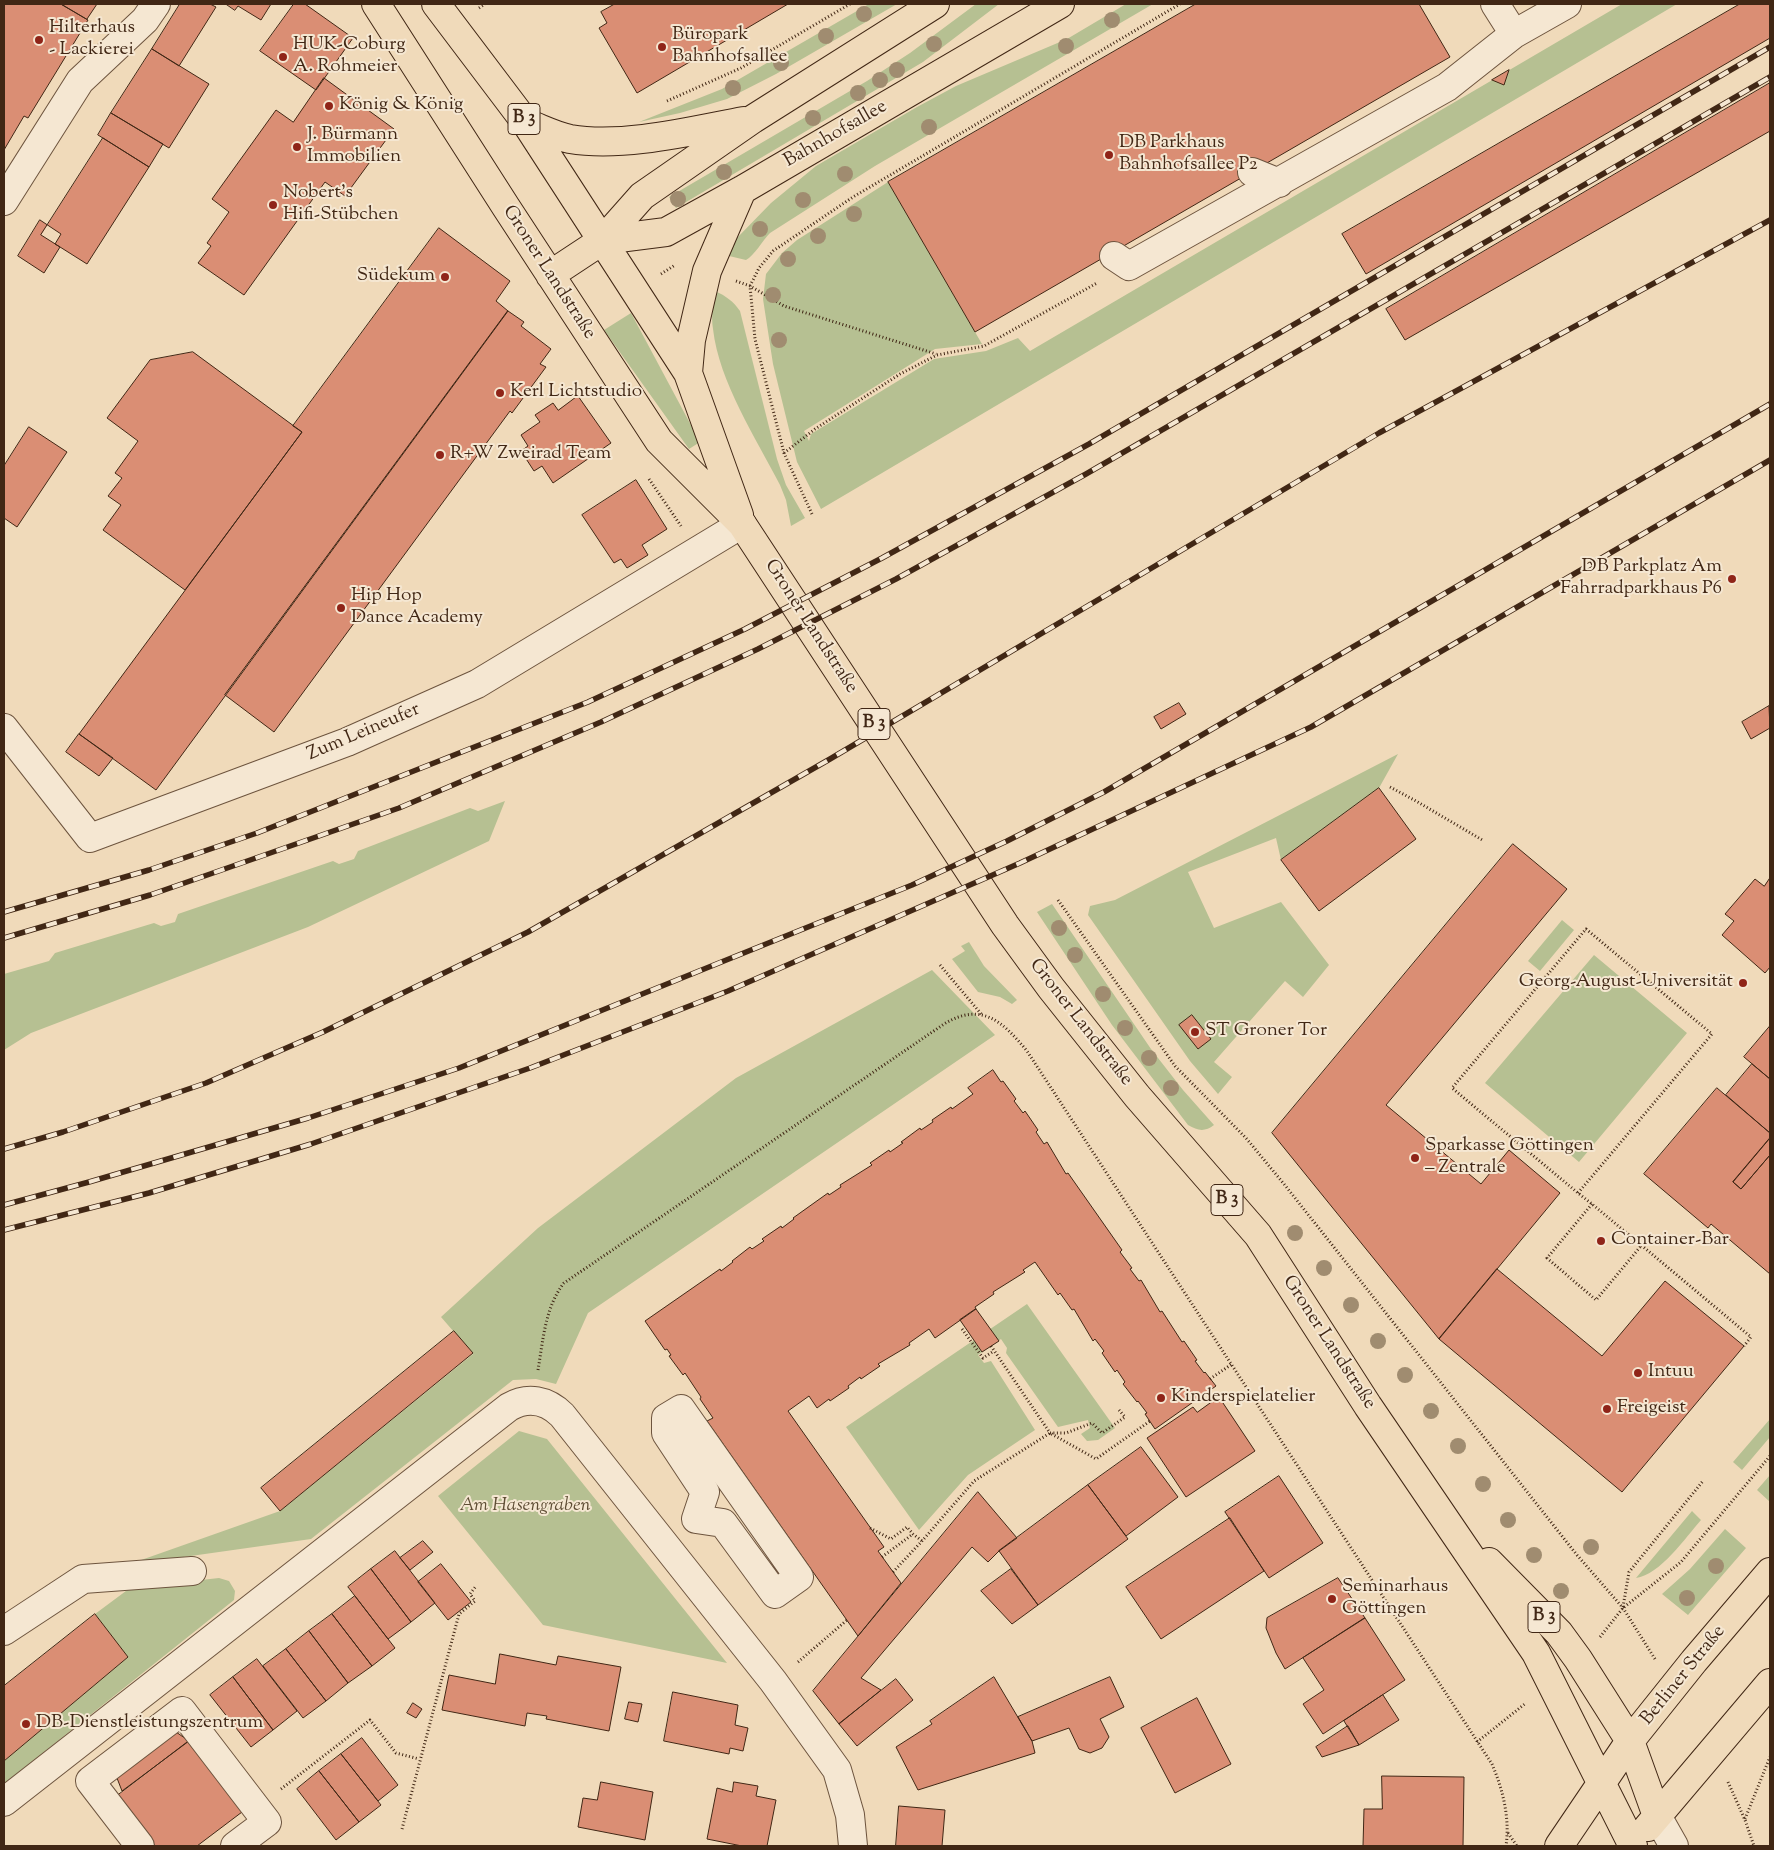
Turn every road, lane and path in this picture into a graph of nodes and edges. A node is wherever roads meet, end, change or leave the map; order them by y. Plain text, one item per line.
1 (156, 4) edge
2 (376, 4) edge
3 (436, 4) edge
4 (472, 4) edge
5 (850, 4) edge
6 (935, 4) edge
7 (1060, 4) edge
8 (1180, 4) edge
9 (1495, 4) edge
10 (1567, 4) edge
11 (476, 10) dead end
12 (1514, 34) junction
13 (664, 102) dead end
14 (753, 119) junction
15 (526, 122) junction
16 (1252, 172) dead end
17 (1279, 183) junction
18 (742, 190) junction
19 (4, 201) edge
20 (603, 240) junction
21 (683, 260) dead end
22 (1122, 261) joint
23 (550, 275) junction
24 (658, 276) dead end
25 (750, 286) junction
26 (937, 355) junction
27 (688, 373) junction
28 (784, 453) junction
29 (812, 514) dead end
30 (742, 524) junction
31 (4, 728) edge
32 (1390, 787) dead end
33 (1484, 842) dead end
34 (1058, 900) dead end
35 (940, 965) dead end
36 (982, 1016) junction
37 (1578, 1193) junction
38 (1592, 1204) junction
39 (1642, 1246) junction
40 (962, 1329) dead end
41 (991, 1346) dead end
42 (1744, 1346) dead end
43 (994, 1351) junction
44 (1232, 1364) junction
45 (1210, 1379) dead end
46 (533, 1400) junction
47 (1119, 1410) dead end
48 (1150, 1421) dead end
49 (1050, 1433) junction
50 (1770, 1456) edge
51 (1703, 1481) dead end
52 (1437, 1509) junction
53 (870, 1528) dead end
54 (912, 1534) junction
55 (922, 1541) junction
56 (882, 1556) dead end
57 (192, 1571) dead end
58 (893, 1572) dead end
59 (1770, 1572) edge
60 (799, 1577) joint
61 (476, 1586) dead end
62 (1623, 1608) junction
63 (847, 1620) dead end
64 (4, 1631) edge
65 (1602, 1634) dead end
66 (773, 1681) junction
67 (1770, 1683) edge
68 (1630, 1741) junction
69 (1770, 1757) edge
70 (419, 1759) junction
71 (1601, 1783) junction
72 (276, 1792) dead end
73 (4, 1802) edge
74 (1657, 1816) junction
75 (402, 1830) dead end
76 (1508, 1833) junction
77 (140, 1846) edge
78 (235, 1846) edge
79 (853, 1846) edge
80 (1506, 1846) edge
81 (1517, 1846) edge
82 (1559, 1846) edge
83 (1633, 1846) edge
84 (1674, 1846) edge
85 (1754, 1846) edge

1 - 19 street
2 - 23 main road, Groner Landstraße / B 3
3 - 15 main road, Groner Landstraße / B 3
4 - 11 path
5 - 13 path
6 - 14 main road, Bahnhofsallee
7 - 18 main road, Bahnhofsallee
8 - 25 path
9 - 12 street
10 - 12 street
12 - 17 street
14 - 15 main road
14 - 20 main road, Bahnhofsallee
15 - 20 main road, Groner Landstraße / B 3
16 - 17 street
17 - 22 street
18 - 20 main road, Bahnhofsallee
18 - 27 main road
20 - 23 main road, Bahnhofsallee
20 - 27 main road, Groner Landstraße / B 3
21 - 24 path
22 - 26 path
23 - 30 main road, Groner Landstraße / B 3
25 - 26 path
25 - 28 path
26 - 28 path
27 - 30 main road, Groner Landstraße / B 3
28 - 29 path
30 - 31 street, Zum Leineufer
30 - 52 main road, Groner Landstraße / B 3
32 - 33 path
34 - 62 path
35 - 36 path
36 - 44 path
36 - 46 path
37 - 37 path
37 - 38 path
38 - 39 path
38 - 39 path
39 - 42 path
40 - 43 path
41 - 43 path
43 - 49 path
44 - 45 path
44 - 76 path
46 - 66 street
46 - 73 street
47 - 49 path
48 - 49 path
49 - 55 path
50 - 62 path
51 - 62 path
52 - 68 main road, Groner Landstraße / B 3
52 - 71 main road, Groner Landstraße / B 3
53 - 54 path
54 - 55 path
54 - 56 path
55 - 58 path
57 - 64 street
59 - 68 main road, Berliner Straße
60 - 60 street
61 - 70 path
62 - 65 path
63 - 66 path
66 - 79 street
67 - 74 main road
68 - 71 main road, Berliner Straße
68 - 74 main road, Groner Landstraße
69 - 85 path
70 - 72 path
70 - 75 path
71 - 82 main road, Berliner Straße
71 - 83 main road, B 3
74 - 83 main road
74 - 84 street
76 - 80 path
76 - 81 path
77 - 78 street

